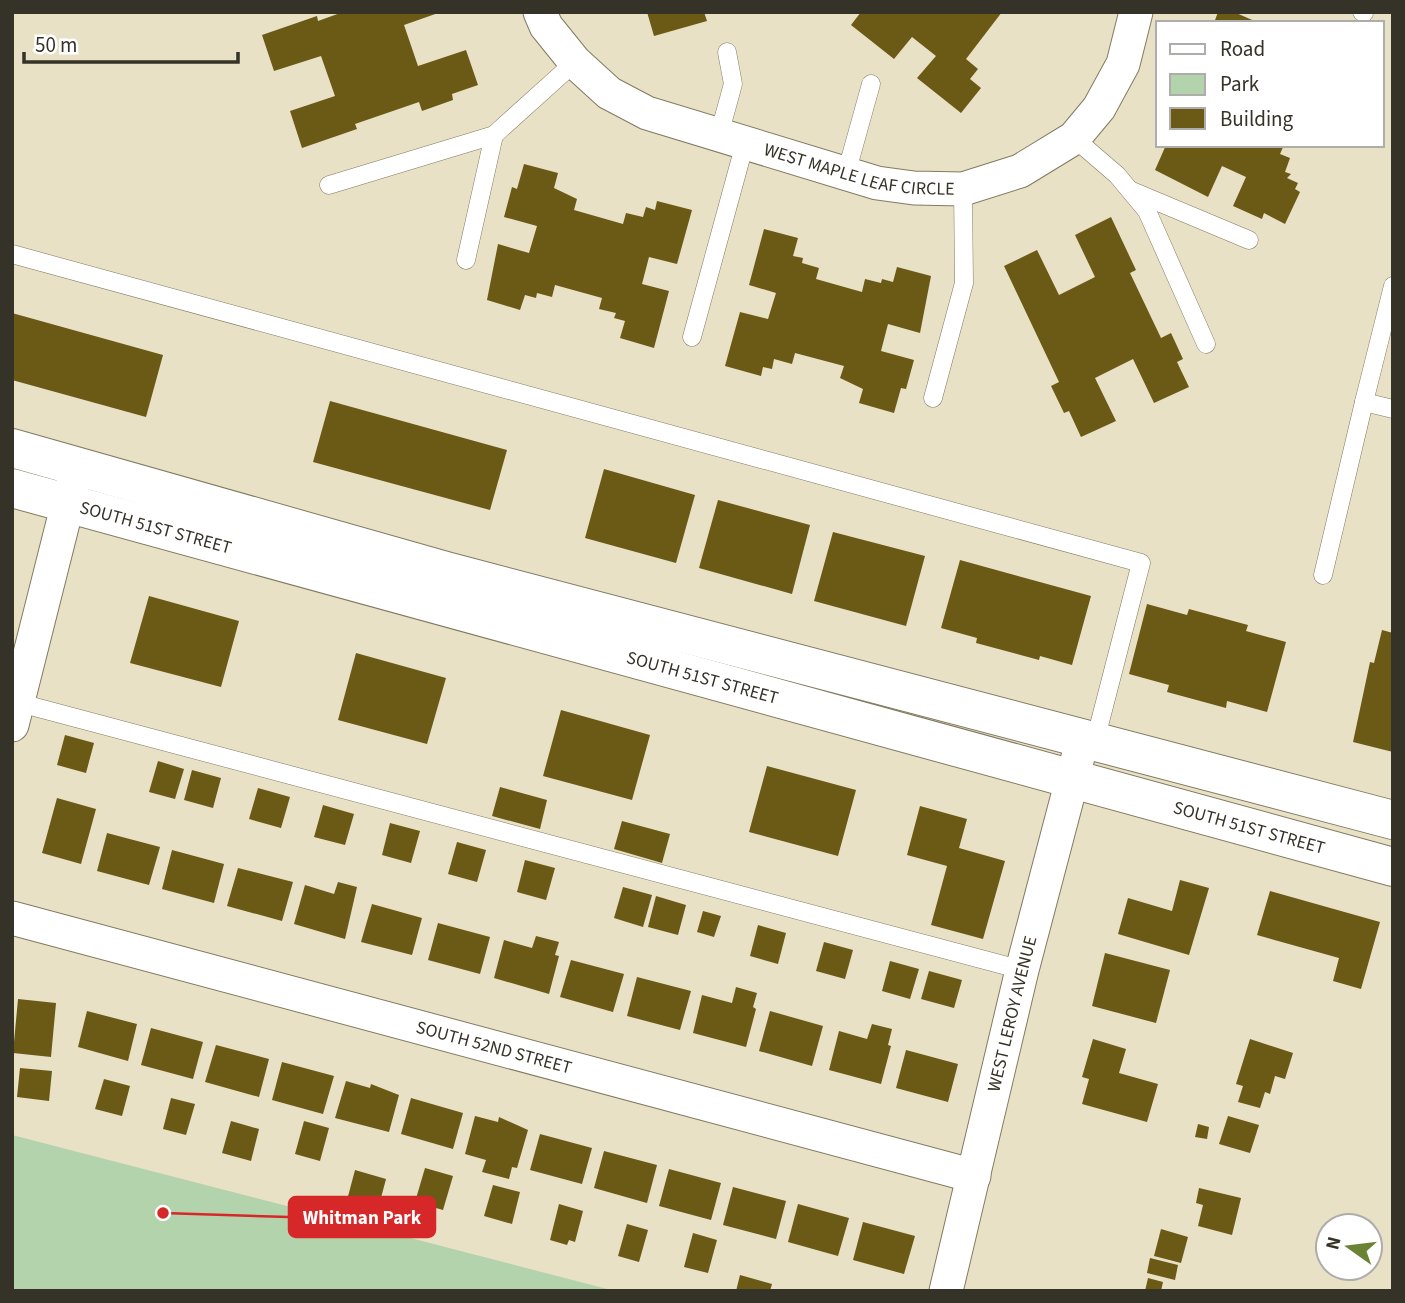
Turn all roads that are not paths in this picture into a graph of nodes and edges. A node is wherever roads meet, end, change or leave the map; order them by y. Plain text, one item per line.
1 (540, 12) edge
2 (1136, 12) edge
3 (727, 52) dead end
4 (575, 62) junction
5 (872, 84) dead end
6 (494, 135) junction
7 (1074, 138) junction
8 (732, 139) junction
9 (846, 174) junction
10 (329, 185) dead end
11 (963, 189) junction
12 (1129, 190) junction
13 (1250, 240) dead end
14 (12, 254) edge
15 (466, 260) dead end
16 (1393, 286) edge
17 (692, 337) dead end
18 (1206, 344) dead end
19 (933, 398) dead end
20 (1364, 402) junction
21 (1393, 409) edge
22 (12, 447) edge
23 (78, 466) junction
24 (12, 488) edge
25 (68, 504) junction
26 (1323, 575) dead end
27 (14, 714) edge
28 (1089, 739) junction
29 (1073, 777) junction
30 (1393, 820) edge
31 (1393, 866) edge
32 (12, 918) edge
33 (1022, 970) junction
34 (974, 1176) junction
35 (946, 1291) edge

1 - 4 street, WEST MAPLE LEAF CIRCLE
2 - 7 street, WEST MAPLE LEAF CIRCLE
3 - 8 lane
4 - 6 lane
4 - 8 street, WEST MAPLE LEAF CIRCLE
5 - 9 lane
6 - 10 lane
6 - 15 lane
7 - 11 street, WEST MAPLE LEAF CIRCLE
7 - 12 lane
8 - 9 street, WEST MAPLE LEAF CIRCLE
8 - 17 lane
9 - 11 street, WEST MAPLE LEAF CIRCLE
11 - 19 lane
12 - 13 lane
12 - 18 lane
14 - 28 lane
16 - 20 lane
20 - 21 lane
20 - 26 lane
22 - 23 street, SOUTH 51ST STREET
23 - 25 street
23 - 28 street, SOUTH 51ST STREET
24 - 25 street, SOUTH 51ST STREET
25 - 27 street
25 - 29 street, SOUTH 51ST STREET
27 - 33 lane
28 - 29 street, WEST LEROY AVENUE
28 - 30 street, SOUTH 51ST STREET
29 - 31 street, SOUTH 51ST STREET
29 - 33 street, WEST LEROY AVENUE
32 - 34 street, SOUTH 52ND STREET
33 - 34 street, WEST LEROY AVENUE
34 - 35 street, WEST LEROY AVENUE

